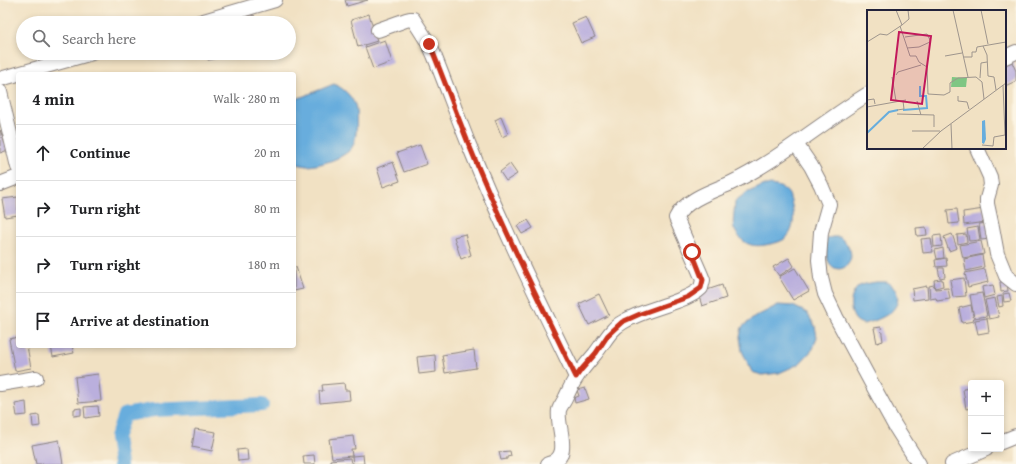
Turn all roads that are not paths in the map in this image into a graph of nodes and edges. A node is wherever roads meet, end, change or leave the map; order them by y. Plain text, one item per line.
1 (275, 0) edge
2 (221, 16) edge
3 (378, 30) dead end
4 (1016, 52) edge
5 (1006, 57) edge
6 (67, 60) edge
7 (25, 72) edge
8 (16, 74) edge
9 (0, 79) edge
10 (0, 92) edge
11 (867, 95) edge
12 (796, 144) junction
13 (977, 149) edge
14 (16, 159) edge
15 (16, 178) edge
16 (0, 184) edge
17 (1016, 284) edge
18 (576, 377) junction
19 (36, 378) dead end
20 (0, 384) edge
21 (1016, 436) edge
22 (1004, 441) edge
23 (979, 452) edge
24 (548, 464) edge
25 (919, 464) edge
26 (952, 464) edge

1 - 2 street
3 - 18 street
4 - 5 street
6 - 7 street
8 - 9 street
10 - 14 street
11 - 12 street
12 - 18 street
12 - 25 street
13 - 17 street
15 - 16 street
18 - 24 street
19 - 20 street
21 - 22 street
23 - 26 street

